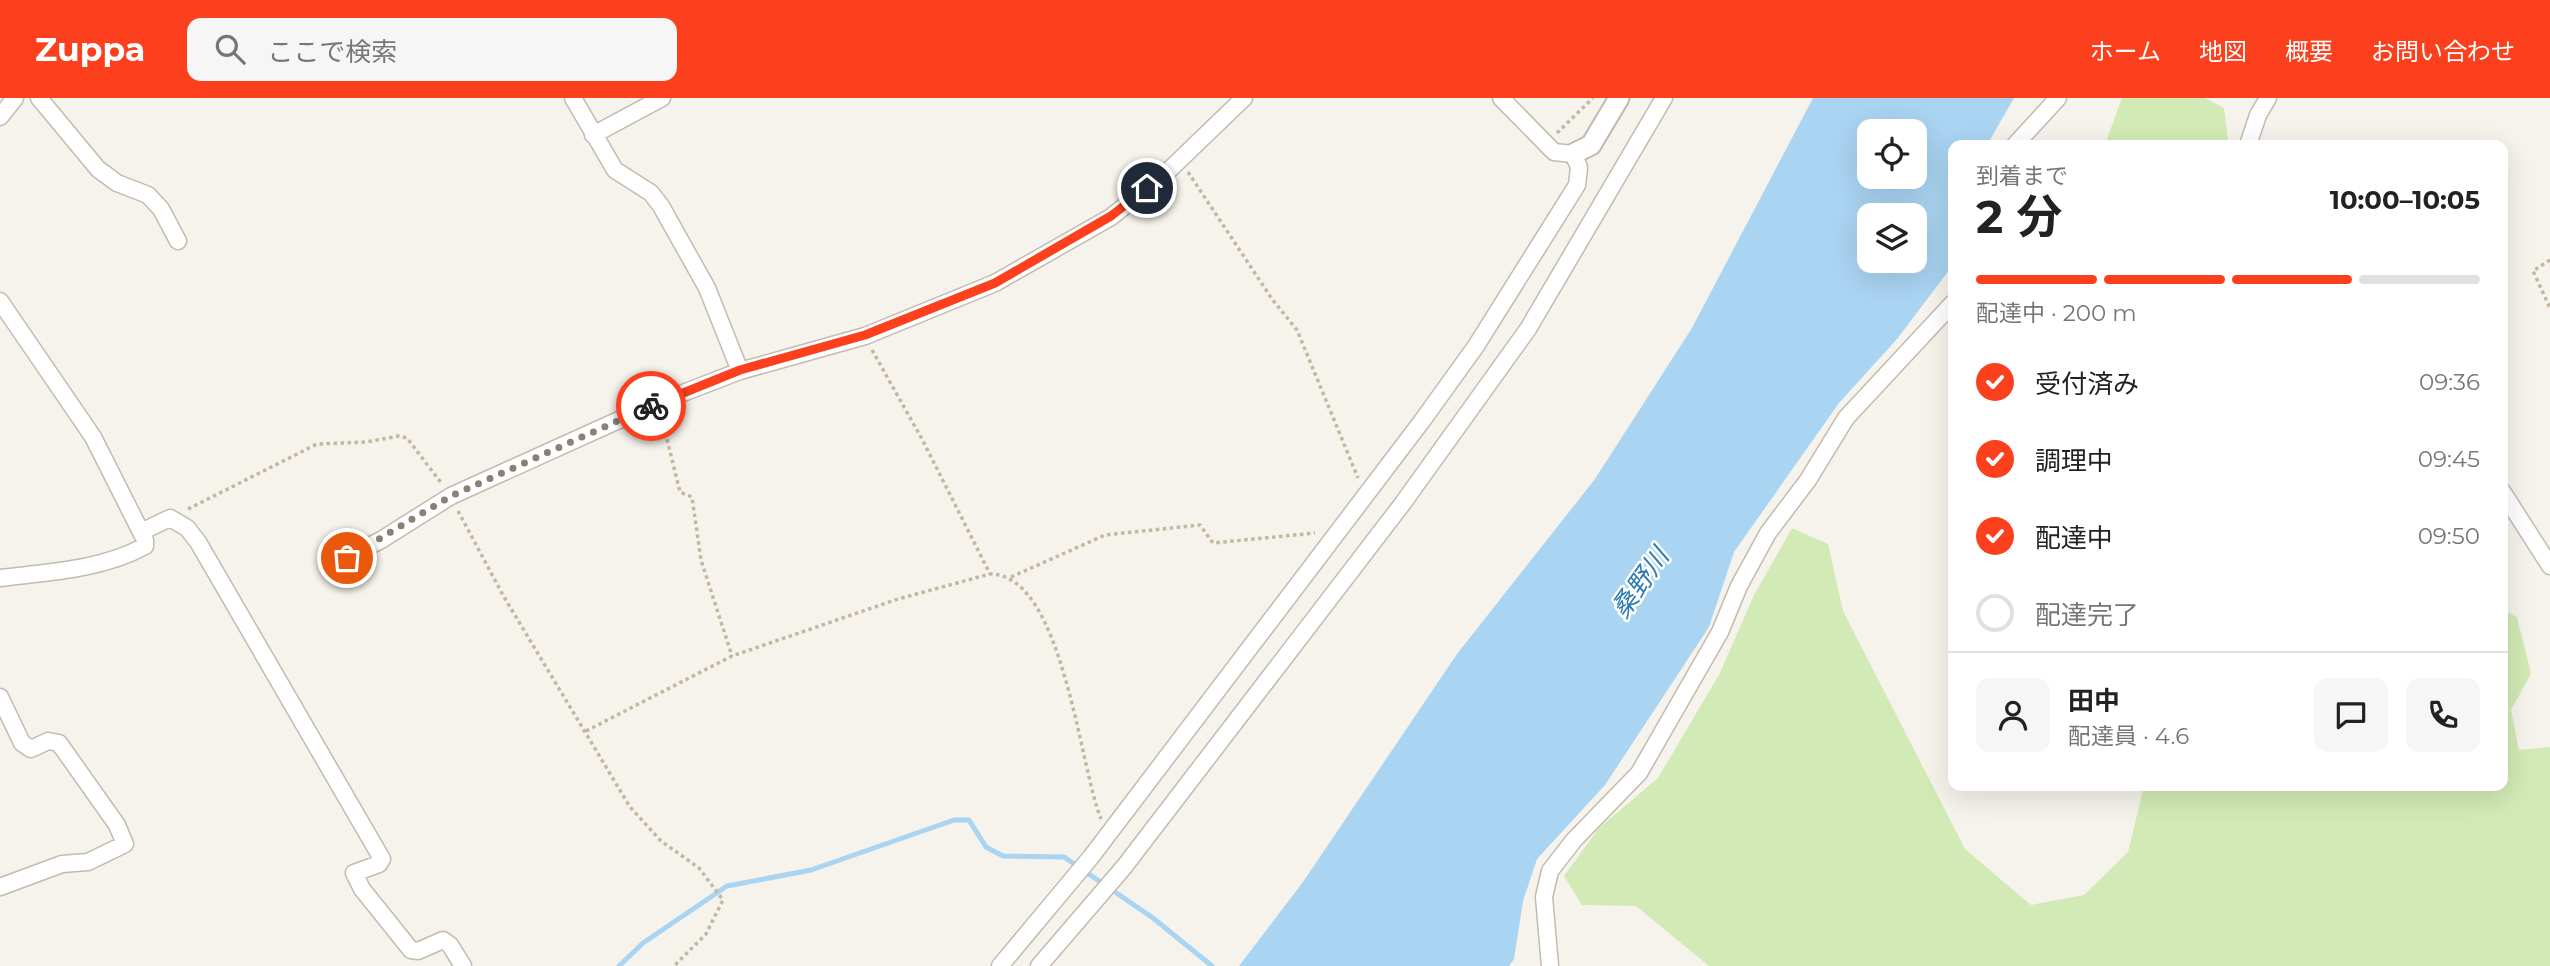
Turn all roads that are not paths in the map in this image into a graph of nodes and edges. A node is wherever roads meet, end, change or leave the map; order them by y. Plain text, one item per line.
1 (15, 98) edge
2 (39, 98) edge
3 (573, 98) edge
4 (662, 98) edge
5 (1244, 98) edge
6 (1501, 98) edge
7 (1619, 98) edge
8 (1664, 98) edge
9 (2058, 98) edge
10 (2268, 98) edge
11 (0, 117) edge
12 (593, 135) junction
13 (2020, 140) edge
14 (2250, 140) edge
15 (1573, 153) junction
16 (178, 241) dead end
17 (0, 301) edge
18 (1948, 308) edge
19 (740, 370) junction
20 (2508, 500) edge
21 (143, 531) junction
22 (2549, 564) edge
23 (331, 566) dead end
24 (0, 578) edge
25 (0, 697) edge
26 (0, 887) edge
27 (463, 966) edge
28 (1000, 966) edge
29 (1039, 966) edge
30 (1550, 966) edge

1 - 11 street
2 - 16 street
3 - 12 street
4 - 12 street
5 - 19 street
6 - 15 street
7 - 15 street
8 - 29 street
9 - 13 street
10 - 14 street
12 - 19 street
15 - 28 street
17 - 21 street
18 - 30 street
19 - 23 street
20 - 22 street
21 - 24 street
21 - 27 street
25 - 26 street

